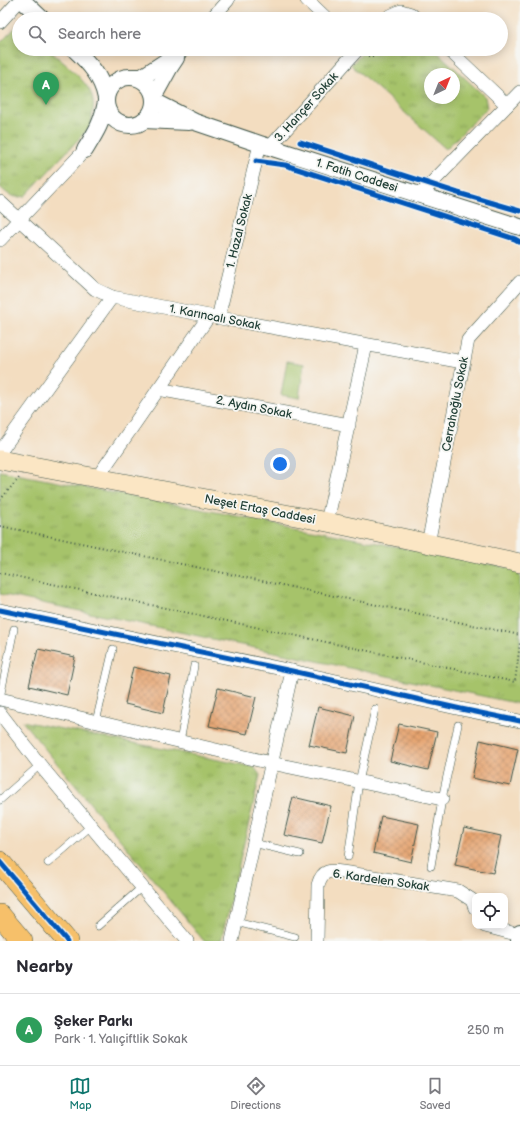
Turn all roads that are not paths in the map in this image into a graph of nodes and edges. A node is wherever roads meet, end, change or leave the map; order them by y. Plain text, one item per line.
1 (21, 0) edge
2 (228, 0) edge
3 (307, 0) edge
4 (34, 12) edge
5 (217, 12) edge
6 (320, 12) edge
7 (0, 22) edge
8 (82, 56) edge
9 (83, 56) edge
10 (173, 56) edge
11 (178, 56) edge
12 (358, 56) edge
13 (455, 56) edge
14 (129, 77) junction
15 (520, 92) edge
16 (154, 99) junction
17 (106, 100) junction
18 (507, 106) junction
19 (144, 120) junction
20 (195, 122) junction
21 (124, 124) junction
22 (265, 146) junction
23 (85, 150) junction
24 (420, 195) junction
25 (0, 202) edge
26 (19, 220) junction
27 (520, 227) edge
28 (0, 240) edge
29 (520, 282) edge
30 (112, 296) junction
31 (214, 317) junction
32 (366, 345) junction
33 (463, 362) junction
34 (158, 389) junction
35 (349, 425) junction
36 (0, 452) edge
37 (0, 460) edge
38 (97, 478) junction
39 (327, 522) junction
40 (428, 544) junction
41 (520, 563) edge
42 (0, 610) edge
43 (14, 629) dead end
44 (113, 649) dead end
45 (194, 666) dead end
46 (292, 671) junction
47 (0, 699) edge
48 (375, 709) dead end
49 (0, 713) edge
50 (520, 721) edge
51 (96, 722) junction
52 (458, 725) dead end
53 (180, 742) junction
54 (271, 763) junction
55 (40, 765) junction
56 (359, 782) junction
57 (442, 799) junction
58 (0, 800) edge
59 (90, 826) junction
60 (253, 843) junction
61 (300, 854) dead end
62 (348, 858) dead end
63 (0, 862) edge
64 (48, 863) dead end
65 (431, 866) dead end
66 (142, 887) junction
67 (472, 900) edge
68 (0, 914) edge
69 (236, 922) junction
70 (98, 926) dead end
71 (499, 929) edge
72 (520, 934) edge
73 (295, 937) dead end
74 (22, 941) edge
75 (67, 941) edge
76 (187, 941) edge
77 (232, 941) edge
78 (317, 941) edge
79 (519, 941) edge

1 - 4 street
1 - 7 street
2 - 5 street
3 - 6 street
8 - 17 street
9 - 14 street
10 - 14 street
11 - 16 street
12 - 22 street, 3. Hançer Sokak
13 - 18 street
14 - 16 street
14 - 17 street
15 - 18 street
16 - 19 street
16 - 20 street
17 - 21 street
17 - 23 street
18 - 24 street
19 - 20 street
19 - 21 street
20 - 22 street, 1. Fatih Caddesi
21 - 23 street
22 - 24 street, 1. Fatih Caddesi
22 - 31 street, 1. Hazal Sokak
23 - 26 street
24 - 27 street, 1. Fatih Caddesi
25 - 26 street, 1. Karıncalı Sokak
26 - 28 street
26 - 30 street, 1. Karıncalı Sokak
29 - 33 street, Cerrahoğlu Sokak
30 - 31 street, 1. Karıncalı Sokak
30 - 36 street
31 - 32 street, 1. Karıncalı Sokak
31 - 34 street
32 - 33 street, 1. Karıncalı Sokak
32 - 35 street
33 - 40 street, Cerrahoğlu Sokak
34 - 35 street, 2. Aydın Sokak
34 - 38 street
35 - 39 street
37 - 38 main road, Neşet Ertaş Caddesi
38 - 39 main road, Neşet Ertaş Caddesi
39 - 40 main road, Neşet Ertaş Caddesi
40 - 41 main road, Neşet Ertaş Caddesi
42 - 46 street
43 - 47 lane
44 - 51 lane
45 - 53 lane
46 - 50 street
46 - 54 street
47 - 51 street
48 - 56 lane
49 - 55 street
51 - 53 street
52 - 57 lane
53 - 54 street
54 - 56 street
54 - 60 street
55 - 58 lane
55 - 59 street
56 - 57 street
56 - 62 lane
57 - 65 lane
59 - 64 lane
59 - 66 street
60 - 61 lane
60 - 69 street
63 - 75 main road
66 - 70 lane
66 - 76 street
67 - 78 street, 6. Kardelen Sokak
68 - 74 main road
69 - 73 lane
69 - 77 street
71 - 72 street
72 - 79 street

